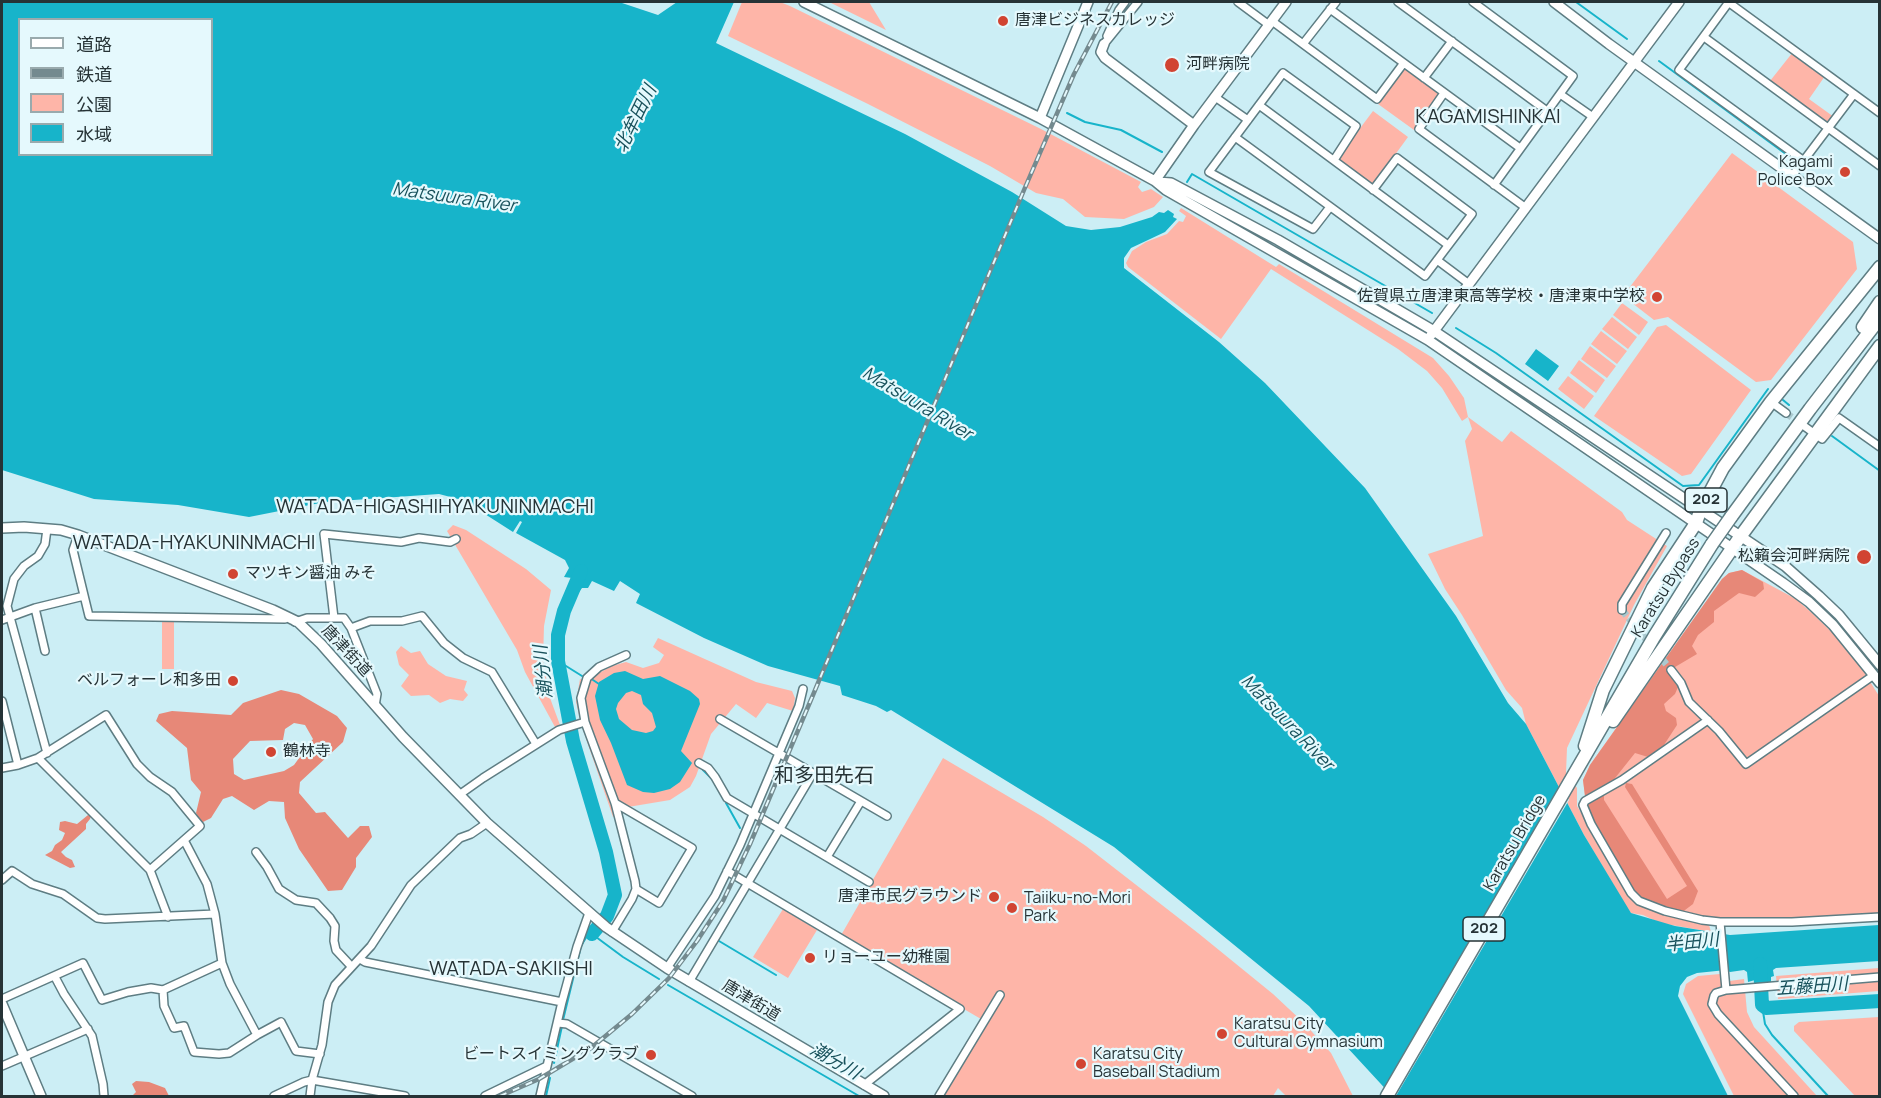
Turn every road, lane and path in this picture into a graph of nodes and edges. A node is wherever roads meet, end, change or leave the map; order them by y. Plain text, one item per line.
1 (804, 2) edge
2 (1088, 2) edge
3 (1125, 2) edge
4 (1138, 2) edge
5 (1238, 2) edge
6 (1286, 2) edge
7 (1336, 2) edge
8 (1398, 2) edge
9 (1554, 2) edge
10 (1679, 2) edge
11 (1728, 2) edge
12 (1478, 3) edge
13 (1330, 9) junction
14 (1270, 23) junction
15 (1704, 37) junction
16 (1452, 41) junction
17 (1104, 44) junction
18 (1303, 44) junction
19 (1634, 62) junction
20 (1403, 64) junction
21 (1424, 78) junction
22 (1444, 93) junction
23 (1560, 94) junction
24 (1854, 94) junction
25 (1215, 97) junction
26 (1259, 105) junction
27 (1548, 111) junction
28 (1880, 113) edge
29 (1593, 117) junction
30 (1040, 118) junction
31 (1248, 120) junction
32 (1194, 126) junction
33 (1828, 128) junction
34 (1235, 137) junction
35 (1520, 148) junction
36 (1334, 160) junction
37 (1804, 161) junction
38 (1880, 166) edge
39 (1792, 176) junction
40 (1155, 181) junction
41 (1494, 185) junction
42 (1373, 189) junction
43 (1330, 207) junction
44 (1526, 208) junction
45 (1880, 239) edge
46 (1448, 245) junction
47 (1437, 260) junction
48 (1880, 267) edge
49 (1469, 284) junction
50 (1880, 302) edge
51 (1880, 318) edge
52 (1431, 336) junction
53 (1880, 346) edge
54 (1771, 402) junction
55 (1810, 409) junction
56 (1786, 413) tunnel mouth
57 (1804, 426) tunnel mouth
58 (1816, 435) junction
59 (1880, 447) edge
60 (1698, 517) junction
61 (2, 528) edge
62 (46, 529) junction
63 (1666, 533) dead end
64 (78, 535) junction
65 (456, 539) dead end
66 (1736, 542) junction
67 (84, 596) junction
68 (35, 608) junction
69 (1622, 610) dead end
70 (11, 616) junction
71 (334, 618) junction
72 (2, 620) edge
73 (298, 622) junction
74 (351, 628) junction
75 (45, 651) dead end
76 (627, 655) dead end
77 (1880, 665) edge
78 (1671, 670) tunnel mouth
79 (1877, 679) edge
80 (803, 690) dead end
81 (2, 701) edge
82 (375, 706) junction
83 (720, 719) dead end
84 (1708, 720) junction
85 (583, 723) junction
86 (536, 744) junction
87 (46, 753) junction
88 (778, 753) junction
89 (38, 758) junction
90 (1581, 762) junction
91 (699, 763) dead end
92 (18, 765) junction
93 (2, 768) edge
94 (813, 773) junction
95 (459, 795) junction
96 (861, 801) junction
97 (615, 803) junction
98 (753, 813) junction
99 (887, 816) dead end
100 (487, 823) junction
101 (780, 829) junction
102 (184, 840) junction
103 (256, 852) dead end
104 (828, 855) junction
105 (150, 870) junction
106 (727, 872) junction
107 (2, 880) edge
108 (869, 882) dead end
109 (747, 883) junction
110 (636, 889) junction
111 (215, 914) junction
112 (592, 915) junction
113 (168, 917) junction
114 (1880, 917) edge
115 (1720, 922) junction
116 (609, 930) junction
117 (360, 959) junction
118 (222, 963) junction
119 (351, 966) junction
120 (667, 968) junction
121 (55, 977) junction
122 (1880, 977) edge
123 (689, 982) junction
124 (163, 990) junction
125 (1726, 990) junction
126 (999, 995) dead end
127 (2, 1002) edge
128 (562, 1002) junction
129 (562, 1023) junction
130 (88, 1029) junction
131 (257, 1035) junction
132 (320, 1054) junction
133 (25, 1056) junction
134 (2, 1066) edge
135 (547, 1066) junction
136 (312, 1080) junction
137 (864, 1085) junction
138 (41, 1096) edge
139 (104, 1096) edge
140 (274, 1096) edge
141 (310, 1096) edge
142 (405, 1096) edge
143 (485, 1096) edge
144 (540, 1096) edge
145 (692, 1096) edge
146 (884, 1096) edge
147 (939, 1096) edge
148 (1387, 1096) edge
149 (1794, 1096) edge

1 - 30 street
2 - 30 street
3 - 17 street
4 - 17 street
5 - 14 street
6 - 14 street
7 - 13 street
8 - 16 street
9 - 19 street
10 - 19 street
11 - 15 street
11 - 24 street
12 - 23 street
13 - 18 street
13 - 20 street
14 - 18 street
14 - 25 street
15 - 33 street
15 - 37 street
16 - 21 street
16 - 27 street
17 - 32 street
18 - 20 street
19 - 29 street
19 - 39 street
20 - 21 street
21 - 22 street
22 - 35 street
22 - 41 street
23 - 27 street
23 - 29 street
24 - 28 street
24 - 33 street
25 - 31 street
25 - 32 street
26 - 31 street
26 - 36 street
26 - 36 street
27 - 35 street
29 - 44 street
30 - 40 street
31 - 34 street
32 - 40 street
33 - 37 street
33 - 38 street
34 - 43 street
34 - 43 street
35 - 41 street
36 - 42 street
37 - 39 street
39 - 45 street
40 - 52 street
41 - 44 street
42 - 46 street
42 - 46 street
43 - 47 street
44 - 49 street
46 - 47 street
47 - 49 street
48 - 54 highway, 202
49 - 52 street
50 - 55 highway, Karatsu Bypass / 202
51 - 55 highway, Karatsu Bypass / 202
52 - 60 street
53 - 58 highway, 202
54 - 56 street
54 - 60 highway, 202
55 - 90 highway, Karatsu Bypass / 202, bridge
57 - 58 street
58 - 59 street
58 - 66 highway, 202
60 - 66 street
60 - 90 highway, 202
61 - 62 street, 唐津街道
62 - 64 street, 唐津街道
62 - 70 street
63 - 69 street
64 - 67 street
64 - 73 street, 唐津街道
65 - 71 street
66 - 77 street
66 - 79 street
66 - 90 highway, 202
67 - 68 street
67 - 73 street
68 - 70 street
68 - 75 street
70 - 72 street
70 - 87 street
71 - 73 street
71 - 74 street
73 - 82 street, 唐津街道
74 - 82 street
74 - 86 street
76 - 85 street
78 - 84 street
79 - 84 street
80 - 88 street
81 - 92 street
82 - 95 street, 唐津街道
83 - 88 street
84 - 115 street
85 - 86 street
85 - 97 street
86 - 95 street
87 - 89 street
87 - 102 street
88 - 94 street
88 - 98 street
89 - 92 street
89 - 105 street
90 - 148 highway, Karatsu Bridge / 202
91 - 98 street
92 - 93 street
94 - 96 street
94 - 101 street
95 - 100 street, 唐津街道
96 - 99 street
96 - 104 street
97 - 110 street
97 - 110 street
98 - 101 street
98 - 106 street
100 - 112 street, 唐津街道
100 - 117 street
101 - 104 street
101 - 109 street
102 - 105 street
102 - 111 street
103 - 119 street
104 - 108 street
105 - 113 street
106 - 109 street
106 - 120 street
107 - 113 street
109 - 123 street
109 - 137 street
110 - 116 street
111 - 113 street
111 - 118 street
112 - 116 street, 唐津街道
112 - 128 street
114 - 115 street
115 - 125 street
116 - 120 street, 唐津街道
117 - 119 street
117 - 128 street
118 - 124 street
118 - 131 street
119 - 132 street
120 - 123 street, 唐津街道
121 - 124 street
121 - 127 street
121 - 130 street
122 - 125 street
123 - 137 street, 唐津街道
124 - 131 street
125 - 149 street
126 - 147 street
127 - 133 street
128 - 129 street
129 - 135 street
129 - 145 street
130 - 133 street
130 - 139 street
131 - 132 street
132 - 136 street
133 - 134 street
133 - 138 street
135 - 143 street
135 - 144 street
136 - 140 street
136 - 141 street
136 - 142 street
137 - 146 street, 唐津街道

